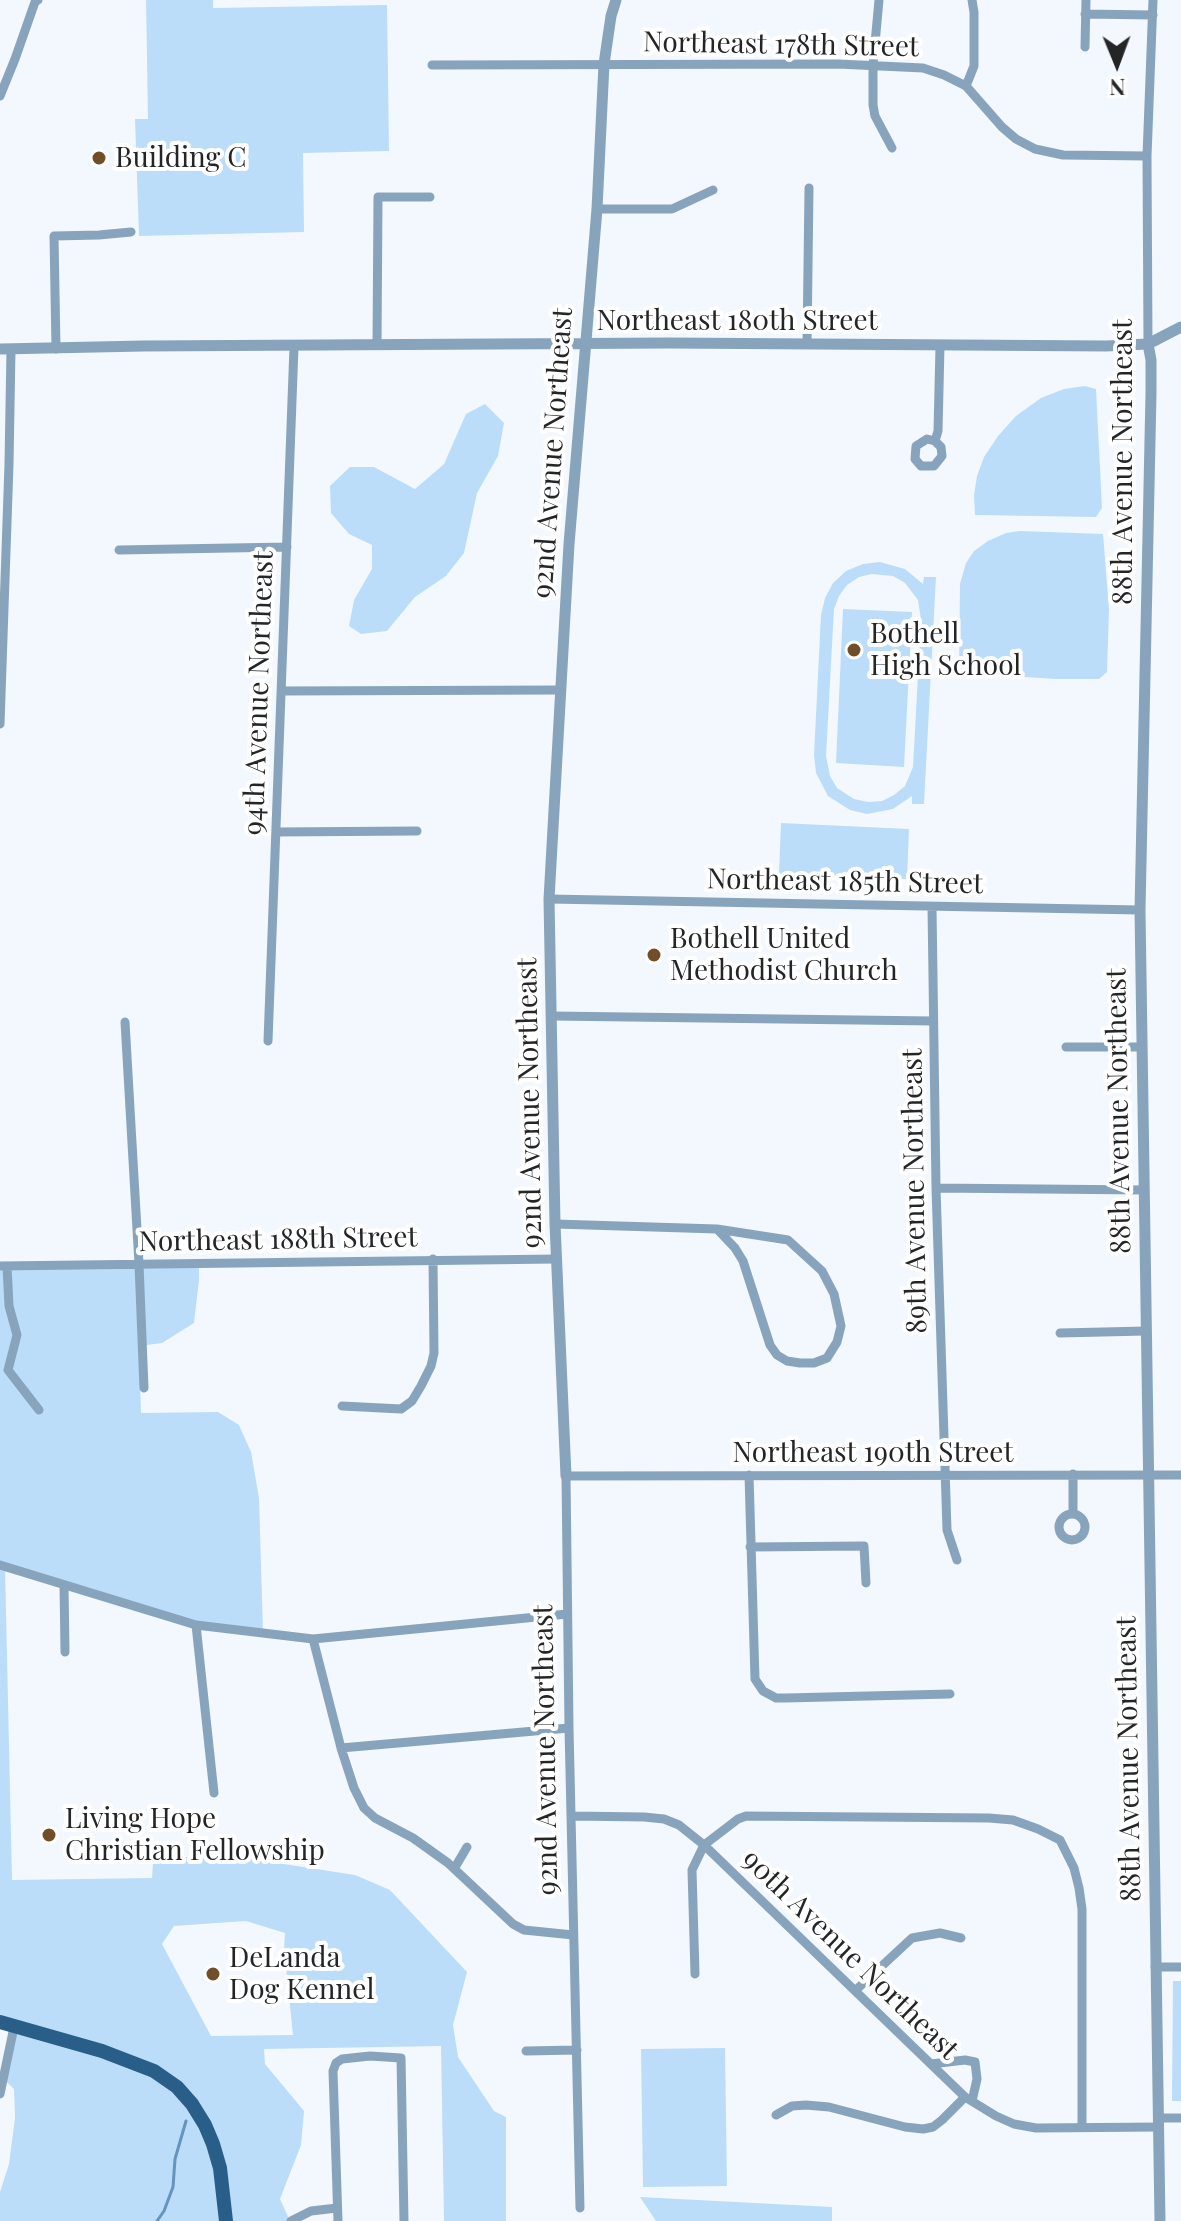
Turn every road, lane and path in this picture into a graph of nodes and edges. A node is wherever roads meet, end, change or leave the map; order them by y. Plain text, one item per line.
1 (38, 0) edge
2 (616, 0) edge
3 (879, 0) edge
4 (972, 0) edge
5 (1086, 0) edge
6 (1153, 0) edge
7 (1085, 14) junction
8 (1153, 15) junction
9 (1085, 47) dead end
10 (604, 64) junction
11 (432, 65) dead end
12 (873, 65) junction
13 (966, 86) junction
14 (0, 96) edge
15 (892, 148) dead end
16 (1147, 156) junction
17 (809, 188) dead end
18 (713, 190) dead end
19 (430, 197) dead end
20 (597, 209) junction
21 (131, 232) dead end
22 (1181, 327) edge
23 (584, 344) junction
24 (807, 344) junction
25 (1148, 344) junction
26 (377, 345) junction
27 (940, 346) junction
28 (294, 347) junction
29 (5, 349) edge
30 (56, 349) junction
31 (935, 441) dead end
32 (287, 547) junction
33 (119, 550) dead end
34 (2, 593) edge
35 (2, 628) edge
36 (1, 686) edge
37 (560, 690) junction
38 (281, 691) junction
39 (0, 721) edge
40 (417, 831) dead end
41 (276, 832) junction
42 (549, 899) junction
43 (932, 907) junction
44 (1140, 910) junction
45 (552, 1016) junction
46 (933, 1021) junction
47 (125, 1022) dead end
48 (268, 1041) dead end
49 (1066, 1047) dead end
50 (1142, 1047) junction
51 (936, 1188) junction
52 (1144, 1190) junction
53 (555, 1224) junction
54 (717, 1229) junction
55 (433, 1259) junction
56 (557, 1259) junction
57 (139, 1264) junction
58 (4, 1266) edge
59 (1146, 1331) junction
60 (1060, 1333) dead end
61 (144, 1388) dead end
62 (342, 1406) dead end
63 (39, 1410) dead end
64 (945, 1474) junction
65 (1073, 1474) junction
66 (1148, 1474) junction
67 (749, 1475) junction
68 (1181, 1475) edge
69 (566, 1476) junction
70 (1073, 1514) dead end
71 (750, 1547) junction
72 (957, 1560) dead end
73 (0, 1565) edge
74 (866, 1583) dead end
75 (64, 1585) junction
76 (567, 1614) junction
77 (196, 1625) junction
78 (313, 1639) junction
79 (65, 1652) dead end
80 (950, 1694) dead end
81 (569, 1728) junction
82 (341, 1748) junction
83 (214, 1793) dead end
84 (572, 1816) junction
85 (704, 1845) junction
86 (467, 1847) dead end
87 (454, 1869) junction
88 (573, 1935) junction
89 (961, 1938) dead end
90 (1155, 1967) junction
91 (1181, 1967) edge
92 (695, 1974) dead end
93 (856, 1990) junction
94 (7, 2024) edge
95 (577, 2050) junction
96 (526, 2051) dead end
97 (4, 2060) edge
98 (931, 2064) junction
99 (0, 2094) edge
100 (969, 2099) junction
101 (776, 2115) dead end
102 (1181, 2118) edge
103 (1159, 2122) junction
104 (1082, 2127) junction
105 (337, 2208) junction
106 (580, 2208) dead end
107 (226, 2221) edge
108 (291, 2221) edge
109 (338, 2221) edge
110 (404, 2221) edge
111 (1160, 2221) edge

1 - 14 street
2 - 10 street, 92nd Avenue Northeast
3 - 12 street
4 - 13 street
5 - 7 street
6 - 8 street, 88th Avenue Northeast
7 - 8 street
7 - 9 street
8 - 16 street, 88th Avenue Northeast
10 - 11 street, Northeast 178th Street
10 - 12 street, Northeast 178th Street
10 - 20 street, 92nd Avenue Northeast
12 - 13 street, Northeast 178th Street
12 - 15 street
13 - 16 street, Northeast 178th Street
16 - 25 street, 88th Avenue Northeast
17 - 24 street
18 - 20 street
19 - 26 street
20 - 23 street, 92nd Avenue Northeast
21 - 30 street
22 - 25 street, Northeast 180th Street
23 - 24 street, Northeast 180th Street
23 - 26 street, Northeast 180th Street
23 - 37 street, 92nd Avenue Northeast
24 - 27 street, Northeast 180th Street
25 - 27 street, Northeast 180th Street
25 - 44 street, 88th Avenue Northeast
26 - 28 street, Northeast 180th Street
27 - 31 street
28 - 30 street, Northeast 180th Street
28 - 32 street, 94th Avenue Northeast
29 - 30 street, Northeast 180th Street
29 - 34 street
32 - 33 street
32 - 38 street, 94th Avenue Northeast
34 - 35 street
35 - 36 street
36 - 39 street
37 - 38 street
37 - 42 street, 92nd Avenue Northeast
38 - 41 street, 94th Avenue Northeast
40 - 41 street
41 - 48 street, 94th Avenue Northeast
42 - 43 street, Northeast 185th Street
42 - 45 street, 92nd Avenue Northeast
43 - 44 street, Northeast 185th Street
43 - 46 street, 89th Avenue Northeast
44 - 50 street, 88th Avenue Northeast
45 - 46 street
45 - 53 street, 92nd Avenue Northeast
46 - 51 street, 89th Avenue Northeast
47 - 57 street
49 - 50 street
50 - 52 street, 88th Avenue Northeast
51 - 52 street
51 - 64 street, 89th Avenue Northeast
52 - 59 street, 88th Avenue Northeast
53 - 54 street
53 - 56 street, 92nd Avenue Northeast
54 - 54 street
55 - 56 street, Northeast 188th Street
55 - 57 street, Northeast 188th Street
55 - 62 street
56 - 69 street, 92nd Avenue Northeast
57 - 58 street, Northeast 188th Street
57 - 61 street
58 - 63 street
59 - 60 street
59 - 66 street, 88th Avenue Northeast
64 - 65 street, Northeast 190th Street
64 - 67 street, Northeast 190th Street
64 - 72 street, 89th Avenue Northeast
65 - 66 street, Northeast 190th Street
65 - 70 street
66 - 68 street, Northeast 190th Street
66 - 90 street, 88th Avenue Northeast
67 - 69 street, Northeast 190th Street
67 - 71 street
69 - 76 street, 92nd Avenue Northeast
71 - 74 street
71 - 80 street
73 - 75 street
75 - 77 street
75 - 79 street
76 - 78 street
76 - 81 street, 92nd Avenue Northeast
77 - 78 street
77 - 83 street
78 - 82 street
81 - 82 street
81 - 84 street, 92nd Avenue Northeast
82 - 87 street
84 - 85 street, 90th Avenue Northeast
84 - 88 street, 92nd Avenue Northeast
85 - 92 street
85 - 93 street, 90th Avenue Northeast
85 - 104 street
86 - 87 street
87 - 88 street
88 - 95 street, 92nd Avenue Northeast
89 - 93 street
90 - 91 street
90 - 103 street, 88th Avenue Northeast
93 - 98 street, 90th Avenue Northeast
94 - 97 street
94 - 107 main road
95 - 96 street
95 - 106 street, 92nd Avenue Northeast
97 - 99 street
98 - 100 street, 90th Avenue Northeast
98 - 100 street
100 - 101 street
100 - 104 street, 90th Avenue Northeast
102 - 103 street, 90th Avenue Northeast
103 - 104 street, 90th Avenue Northeast
103 - 111 street, 88th Avenue Northeast
105 - 108 street
105 - 109 street
105 - 110 street

